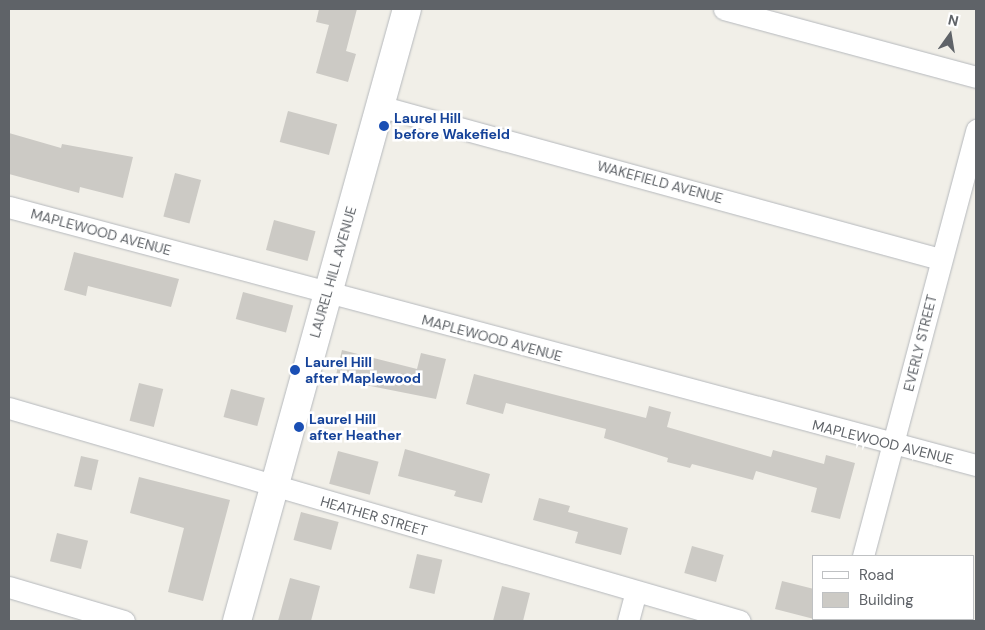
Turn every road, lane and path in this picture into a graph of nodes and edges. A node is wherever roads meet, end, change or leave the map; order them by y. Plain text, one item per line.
1 (407, 9) edge
2 (724, 9) edge
3 (976, 77) edge
4 (380, 106) junction
5 (976, 130) edge
6 (9, 207) edge
7 (940, 258) junction
8 (327, 294) junction
9 (9, 408) edge
10 (895, 446) junction
11 (976, 465) edge
12 (274, 486) junction
13 (864, 555) edge
14 (9, 587) edge
15 (636, 592) junction
16 (124, 621) edge
17 (237, 621) edge
18 (628, 621) edge
19 (740, 621) edge

1 - 4 street, LAUREL HILL AVENUE
2 - 3 street
4 - 7 street, WAKEFIELD AVENUE
4 - 8 street, LAUREL HILL AVENUE
5 - 7 street, EVERLY STREET
6 - 8 street, MAPLEWOOD AVENUE
7 - 10 street, EVERLY STREET
8 - 10 street, MAPLEWOOD AVENUE
8 - 12 street, LAUREL HILL AVENUE
9 - 12 street, HEATHER STREET
10 - 11 street, MAPLEWOOD AVENUE
10 - 13 street, EVERLY STREET
12 - 15 street, HEATHER STREET
12 - 17 street, LAUREL HILL AVENUE
14 - 16 street
15 - 18 street
15 - 19 street, HEATHER STREET

